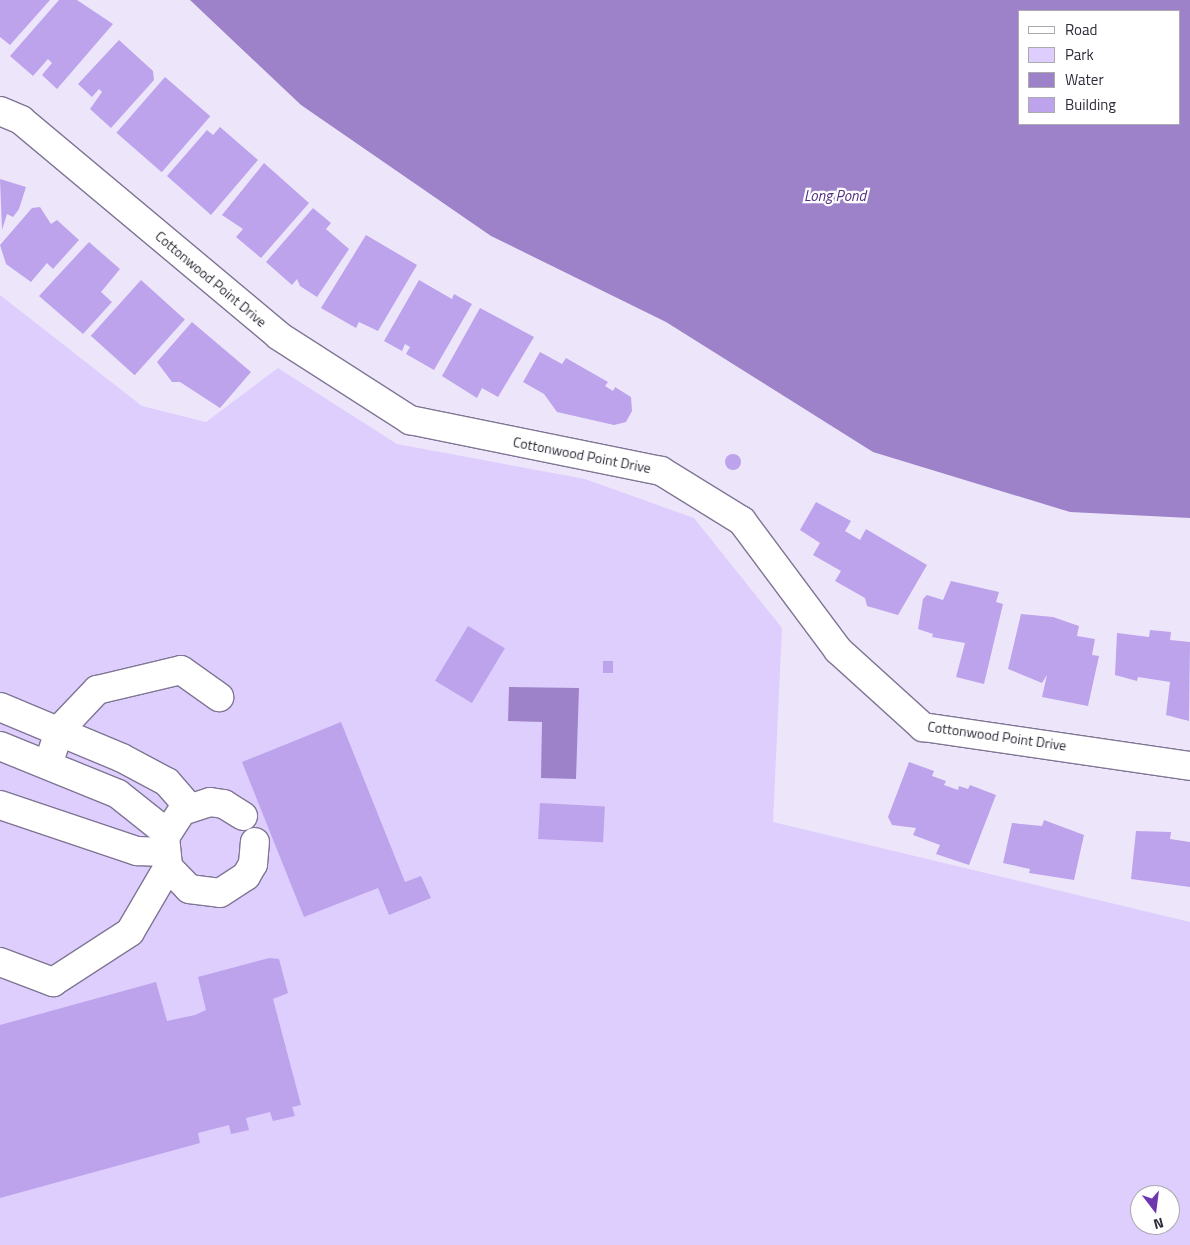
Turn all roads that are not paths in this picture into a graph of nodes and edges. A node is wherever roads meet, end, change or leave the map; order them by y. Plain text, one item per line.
1 (0, 111) edge
2 (220, 697) dead end
3 (0, 707) edge
4 (60, 729) junction
5 (0, 746) edge
6 (48, 765) junction
7 (1190, 766) edge
8 (0, 805) edge
9 (189, 807) junction
10 (242, 816) dead end
11 (255, 842) dead end
12 (166, 851) junction
13 (0, 962) edge

1 - 7 street, Cottonwood Point Drive
2 - 4 street
3 - 4 street
4 - 6 street
4 - 9 street
5 - 6 street
6 - 12 street
8 - 12 street
9 - 10 street
9 - 12 street
11 - 12 street
12 - 13 street

